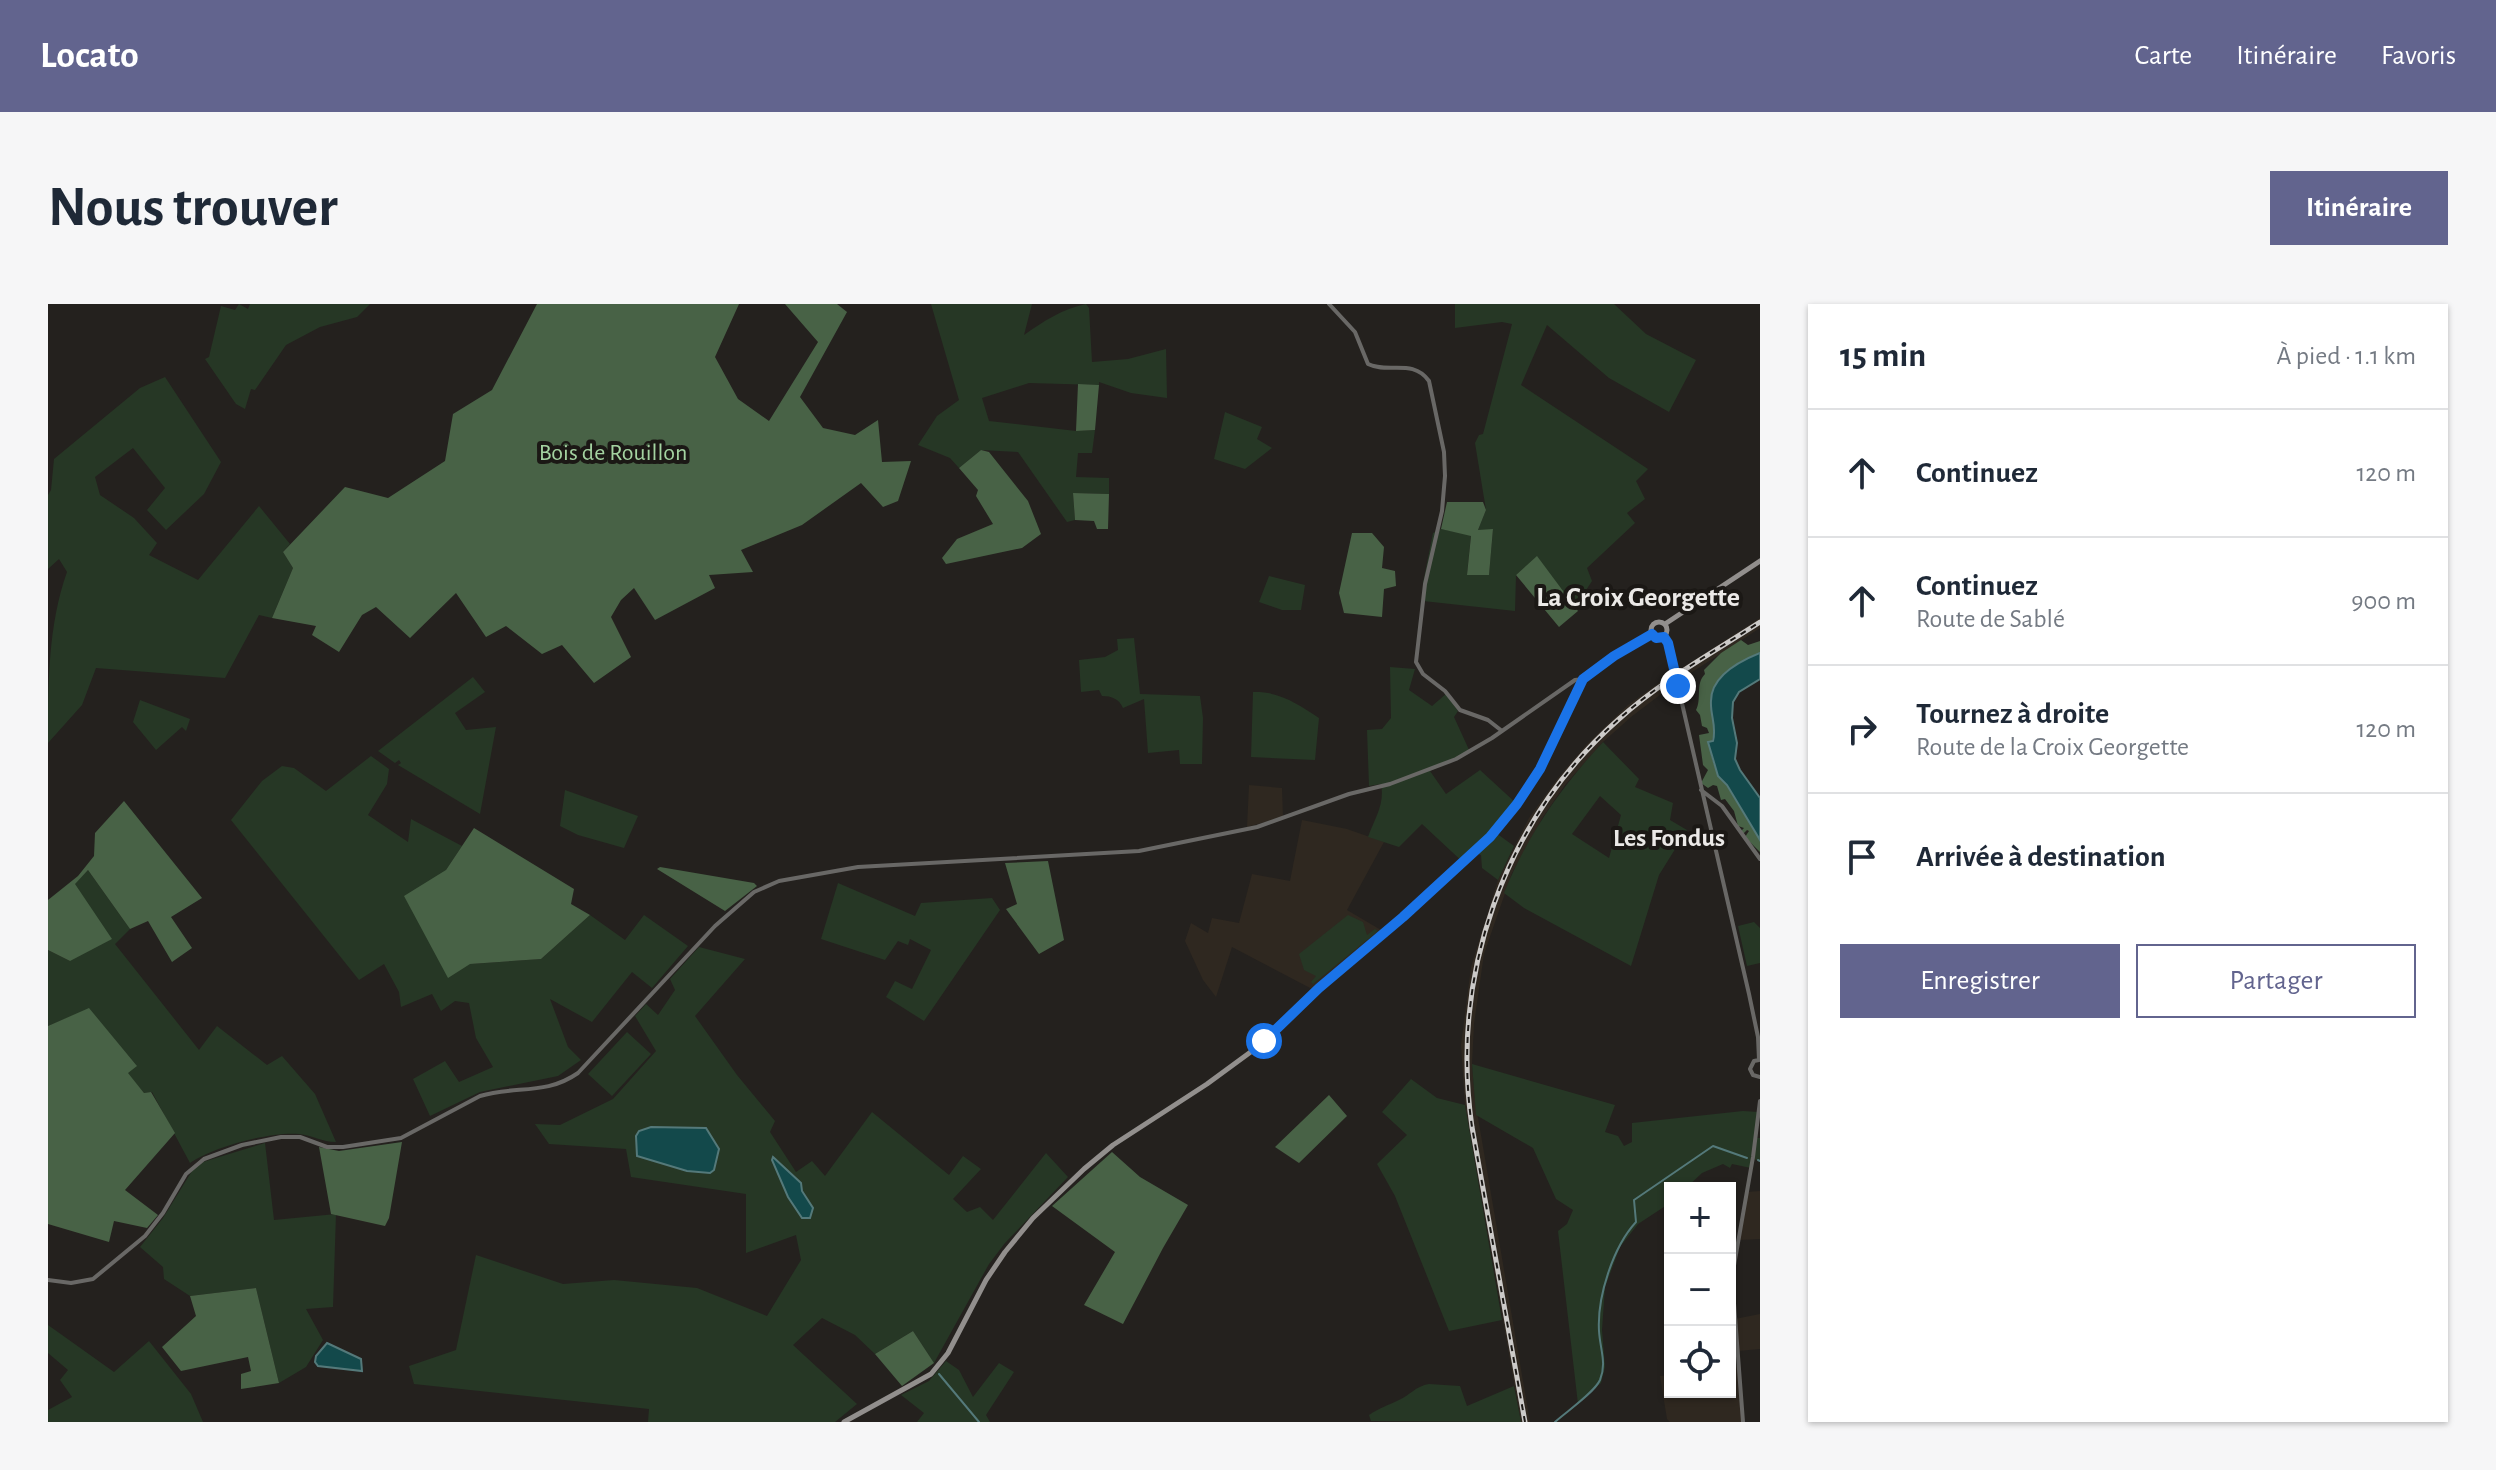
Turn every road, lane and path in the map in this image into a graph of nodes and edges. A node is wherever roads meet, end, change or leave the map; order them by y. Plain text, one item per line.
1 (1329, 304) edge
2 (1760, 561) edge
3 (1665, 624) junction
4 (1652, 634) junction
5 (1664, 637) junction
6 (1583, 679) junction
7 (1502, 731) junction
8 (1701, 790) junction
9 (1760, 859) edge
10 (1760, 1060) edge
11 (1760, 1077) edge
12 (1760, 1083) edge
13 (1760, 1101) edge
14 (48, 1280) edge
15 (844, 1422) edge
16 (1743, 1422) edge

1 - 7 street
2 - 3 main road
3 - 4 main road
3 - 5 main road
4 - 5 main road
4 - 6 main road
5 - 8 street, bridge
6 - 7 street
6 - 15 main road
7 - 14 street
8 - 9 street
8 - 10 street
10 - 11 street
11 - 12 street
13 - 16 street

